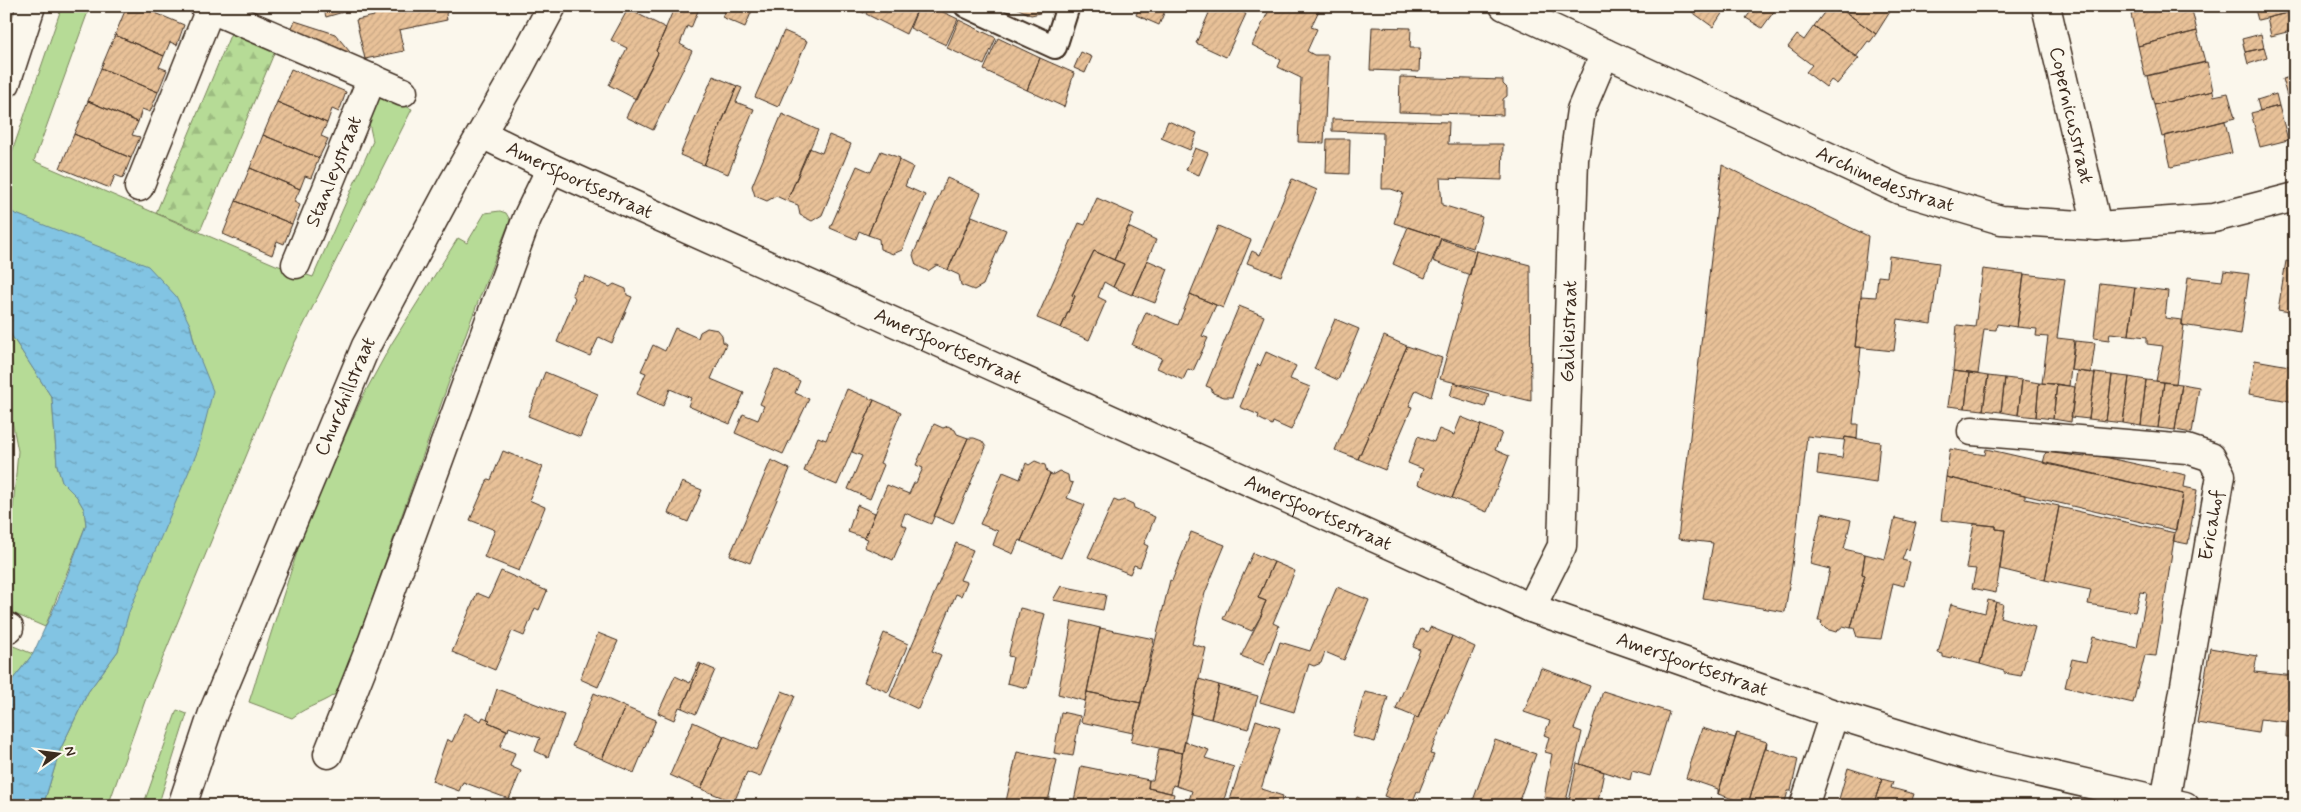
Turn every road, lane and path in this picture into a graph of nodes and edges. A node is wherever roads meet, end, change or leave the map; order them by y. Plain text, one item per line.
1 (31, 6) edge
2 (552, 6) edge
3 (966, 6) edge
4 (1068, 6) edge
5 (1504, 6) edge
6 (2046, 6) edge
7 (207, 8) edge
8 (1604, 53) junction
9 (372, 78) junction
10 (6, 82) edge
11 (403, 92) dead end
12 (482, 134) junction
13 (551, 168) junction
14 (139, 187) dead end
15 (2295, 197) edge
16 (2098, 226) junction
17 (296, 264) dead end
18 (1972, 430) dead end
19 (1532, 608) junction
20 (1834, 714) junction
21 (328, 754) dead end
22 (2105, 797) edge
23 (2175, 804) edge
24 (182, 806) edge
25 (1804, 806) edge

1 - 10 street
2 - 12 street, Churchillstraat
3 - 4 lane
5 - 8 street, Archimedesstraat
6 - 16 street, Copernicusstraat
7 - 9 street
7 - 14 street
8 - 16 street, Archimedesstraat
8 - 19 street, Galileistraat
9 - 11 street
9 - 17 street, Stanleystraat
12 - 13 street, Amersfoortsestraat
12 - 24 street, Churchillstraat
13 - 19 street, Amersfoortsestraat
13 - 21 street
15 - 16 street, Archimedesstraat
18 - 23 street, Ericahof
19 - 20 street, Amersfoortsestraat
20 - 22 street, Amersfoortsestraat
20 - 25 street
22 - 23 street, Amersfoortsestraat

